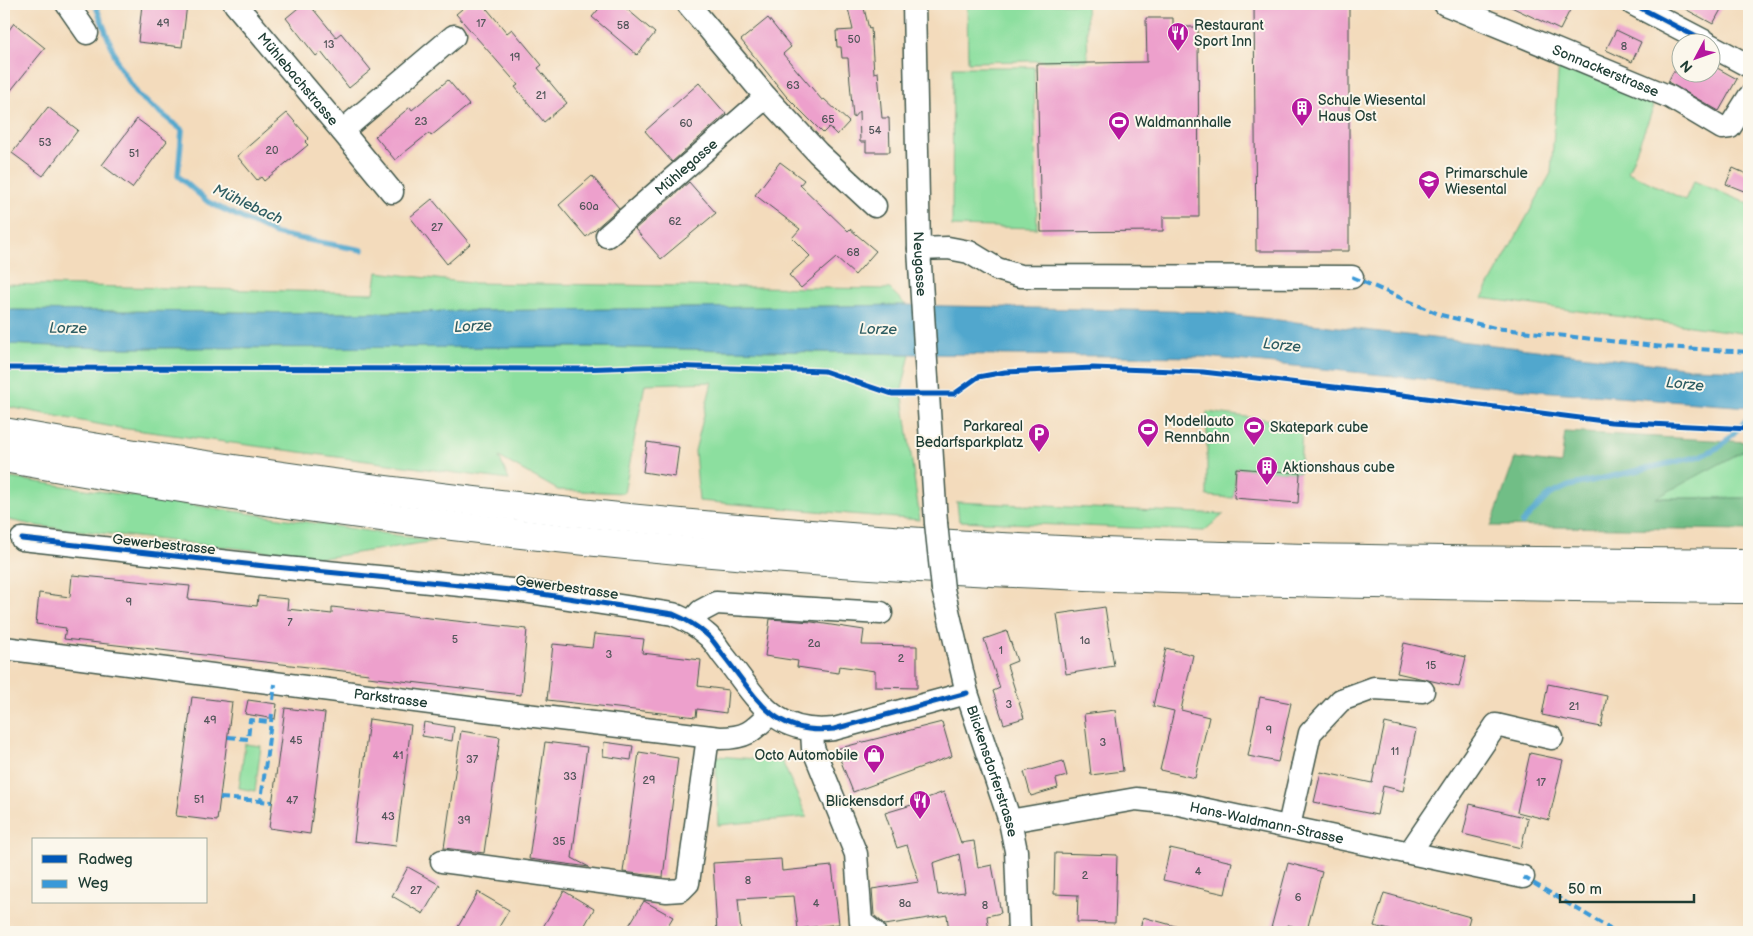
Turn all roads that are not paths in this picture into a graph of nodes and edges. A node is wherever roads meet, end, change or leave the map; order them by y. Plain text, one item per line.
1 (67, 4) edge
2 (235, 4) edge
3 (688, 4) edge
4 (914, 4) edge
5 (1446, 4) edge
6 (1633, 4) edge
7 (1687, 32) edge
8 (86, 33) dead end
9 (454, 36) dead end
10 (1720, 50) edge
11 (1749, 66) edge
12 (766, 97) junction
13 (1749, 97) edge
14 (342, 131) junction
15 (392, 192) dead end
16 (876, 206) dead end
17 (607, 236) dead end
18 (919, 249) junction
19 (1352, 277) dead end
20 (4, 432) edge
21 (4, 458) edge
22 (936, 523) joint
23 (22, 539) dead end
24 (1749, 563) edge
25 (1749, 588) edge
26 (881, 614) dead end
27 (691, 622) junction
28 (4, 648) edge
29 (1423, 692) dead end
30 (967, 693) junction
31 (770, 714) junction
32 (812, 731) junction
33 (708, 737) junction
34 (1552, 738) dead end
35 (1010, 821) junction
36 (1289, 826) junction
37 (1410, 852) junction
38 (442, 861) dead end
39 (1523, 877) dead end
40 (874, 932) edge
41 (1019, 932) edge

1 - 8 street
2 - 14 street, Mühlebachstrasse
3 - 12 street
4 - 18 street, Neugasse
5 - 13 street, Sonnackerstrasse
6 - 7 street
9 - 14 street, Mühlebachstrasse
10 - 11 street
12 - 16 street
12 - 17 street, Mühlegasse
14 - 15 street, Mühlebachstrasse
18 - 19 street
18 - 22 street, Neugasse
20 - 24 highway
21 - 25 highway
22 - 30 street, Blickensdorferstrasse, bridge
23 - 27 street, Gewerbestrasse
26 - 27 street
27 - 31 street, Gewerbestrasse
28 - 33 street, Parkstrasse
29 - 36 street
30 - 32 street, Gewerbestrasse
30 - 35 street, Blickensdorferstrasse
31 - 32 street, Gewerbestrasse
31 - 33 street, Parkstrasse
32 - 40 street
33 - 38 street
34 - 37 street
35 - 36 street, Hans-Waldmann-Strasse
35 - 41 street, Blickensdorferstrasse
36 - 37 street, Hans-Waldmann-Strasse
37 - 39 street, Hans-Waldmann-Strasse

